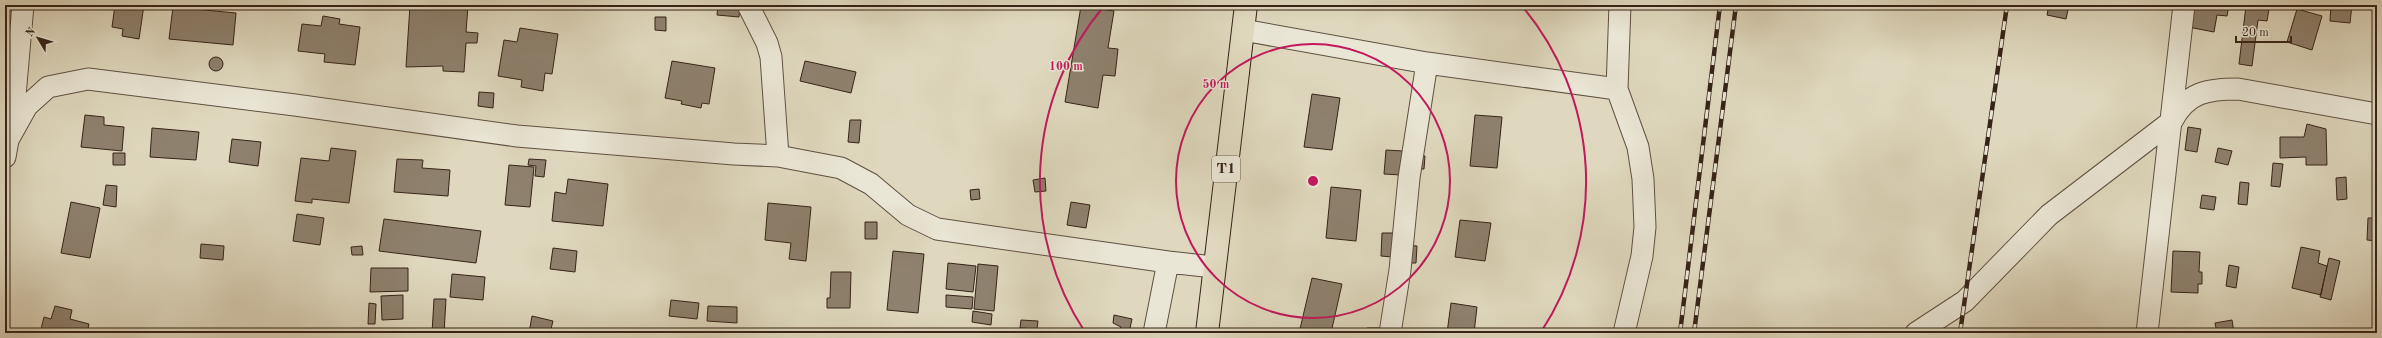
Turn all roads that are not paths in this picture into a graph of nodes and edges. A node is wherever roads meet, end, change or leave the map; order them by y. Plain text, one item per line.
1 (23, 5) edge
2 (748, 5) edge
3 (1246, 5) edge
4 (1620, 5) edge
5 (2184, 5) edge
6 (1243, 30) junction
7 (1427, 63) junction
8 (1617, 88) junction
9 (2377, 114) edge
10 (2172, 121) junction
11 (6, 149) edge
12 (778, 156) junction
13 (1168, 262) junction
14 (1214, 267) junction
15 (1154, 333) edge
16 (1207, 333) edge
17 (1390, 333) edge
18 (1624, 333) edge
19 (1916, 333) edge
20 (2147, 333) edge

1 - 11 street
2 - 12 street
3 - 6 highway, T1
4 - 8 street
5 - 10 street
6 - 7 street
6 - 14 highway, T1
7 - 8 street
7 - 17 street
8 - 18 street
9 - 10 street
10 - 19 street
10 - 20 street
11 - 12 street
12 - 13 street
13 - 14 street
13 - 15 street
14 - 16 highway, T1

